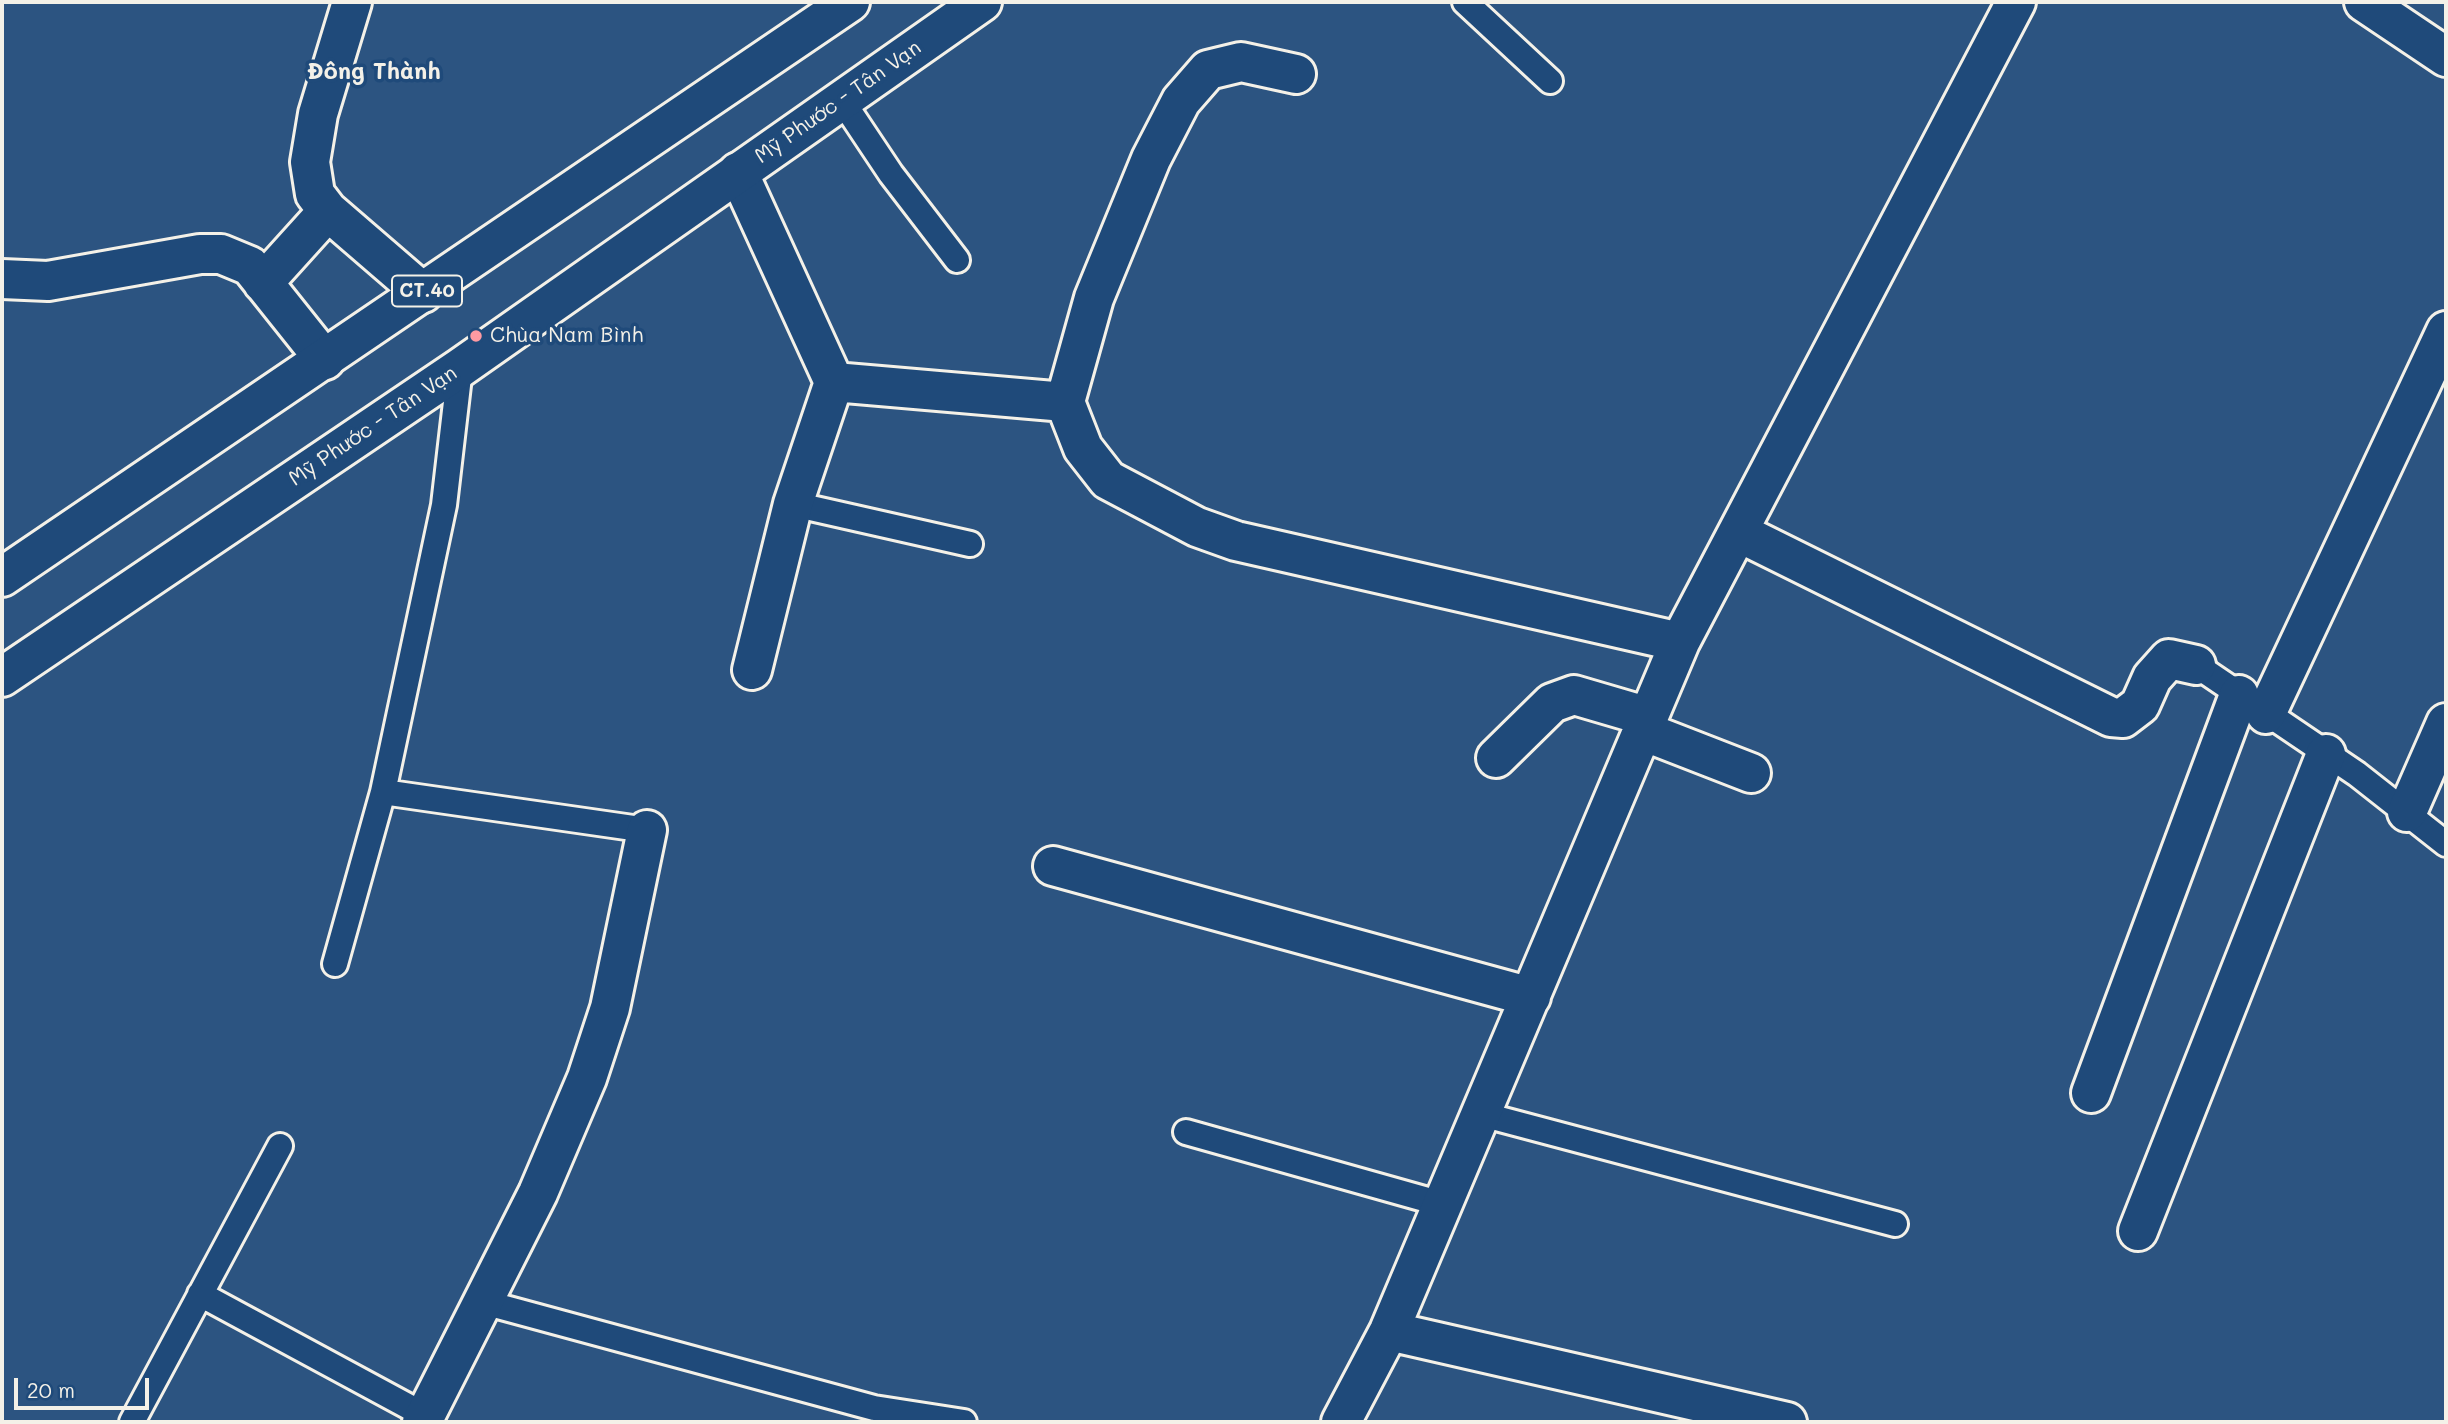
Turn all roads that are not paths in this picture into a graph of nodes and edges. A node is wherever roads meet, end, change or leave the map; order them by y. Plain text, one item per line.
1 (352, 2) edge
2 (850, 2) edge
3 (982, 2) edge
4 (1465, 2) edge
5 (2016, 2) edge
6 (2364, 2) edge
7 (2446, 57) edge
8 (1296, 74) dead end
9 (1550, 81) dead end
10 (841, 99) junction
11 (738, 172) junction
12 (328, 211) junction
13 (957, 260) dead end
14 (2, 279) edge
15 (263, 283) junction
16 (423, 293) junction
17 (2446, 331) edge
18 (326, 360) junction
19 (460, 368) junction
20 (834, 382) junction
21 (1065, 402) junction
22 (793, 503) junction
23 (1738, 532) junction
24 (970, 544) dead end
25 (2, 577) edge
26 (1680, 642) junction
27 (2196, 665) joint
28 (752, 670) dead end
29 (2, 677) edge
30 (2253, 705) junction
31 (2446, 723) edge
32 (1646, 724) junction
33 (2326, 754) junction
34 (1496, 758) dead end
35 (1751, 773) dead end
36 (383, 792) junction
37 (2407, 811) junction
38 (647, 830) joint
39 (2446, 844) edge
40 (1053, 866) dead end
41 (335, 964) dead end
42 (1531, 997) junction
43 (2091, 1093) dead end
44 (1481, 1114) junction
45 (1186, 1132) dead end
46 (280, 1146) dead end
47 (1442, 1205) junction
48 (1895, 1224) dead end
49 (2138, 1231) dead end
50 (200, 1294) junction
51 (483, 1302) junction
52 (1389, 1331) junction
53 (424, 1419) edge
54 (132, 1422) edge
55 (964, 1422) edge
56 (1341, 1422) edge
57 (1787, 1422) edge

1 - 12 street
2 - 16 street, CT.40
3 - 10 street, Mỹ Phước - Tân Vạn
4 - 9 lane
5 - 23 street
6 - 7 street
8 - 21 street
10 - 11 street, Mỹ Phước - Tân Vạn
10 - 13 lane
11 - 19 street, Mỹ Phước - Tân Vạn
11 - 20 street
12 - 15 street
12 - 16 street
14 - 15 street
15 - 18 street
16 - 18 street, CT.40
17 - 30 street
18 - 25 street, CT.40
19 - 29 street, Mỹ Phước - Tân Vạn
19 - 36 lane
20 - 21 street
20 - 22 street
21 - 26 street
22 - 24 lane
22 - 28 street
23 - 26 street
23 - 27 street
26 - 32 street
27 - 30 lane
30 - 33 lane
30 - 43 street
31 - 37 street
32 - 34 street
32 - 35 street
32 - 42 street
33 - 37 lane
33 - 49 street
36 - 38 lane
36 - 41 lane
37 - 39 lane
38 - 51 street
40 - 42 street
42 - 44 street
44 - 47 street
44 - 48 lane
45 - 47 lane
46 - 50 lane
47 - 52 street
50 - 53 lane
50 - 54 lane
51 - 53 street
51 - 55 lane
52 - 56 street
52 - 57 street

